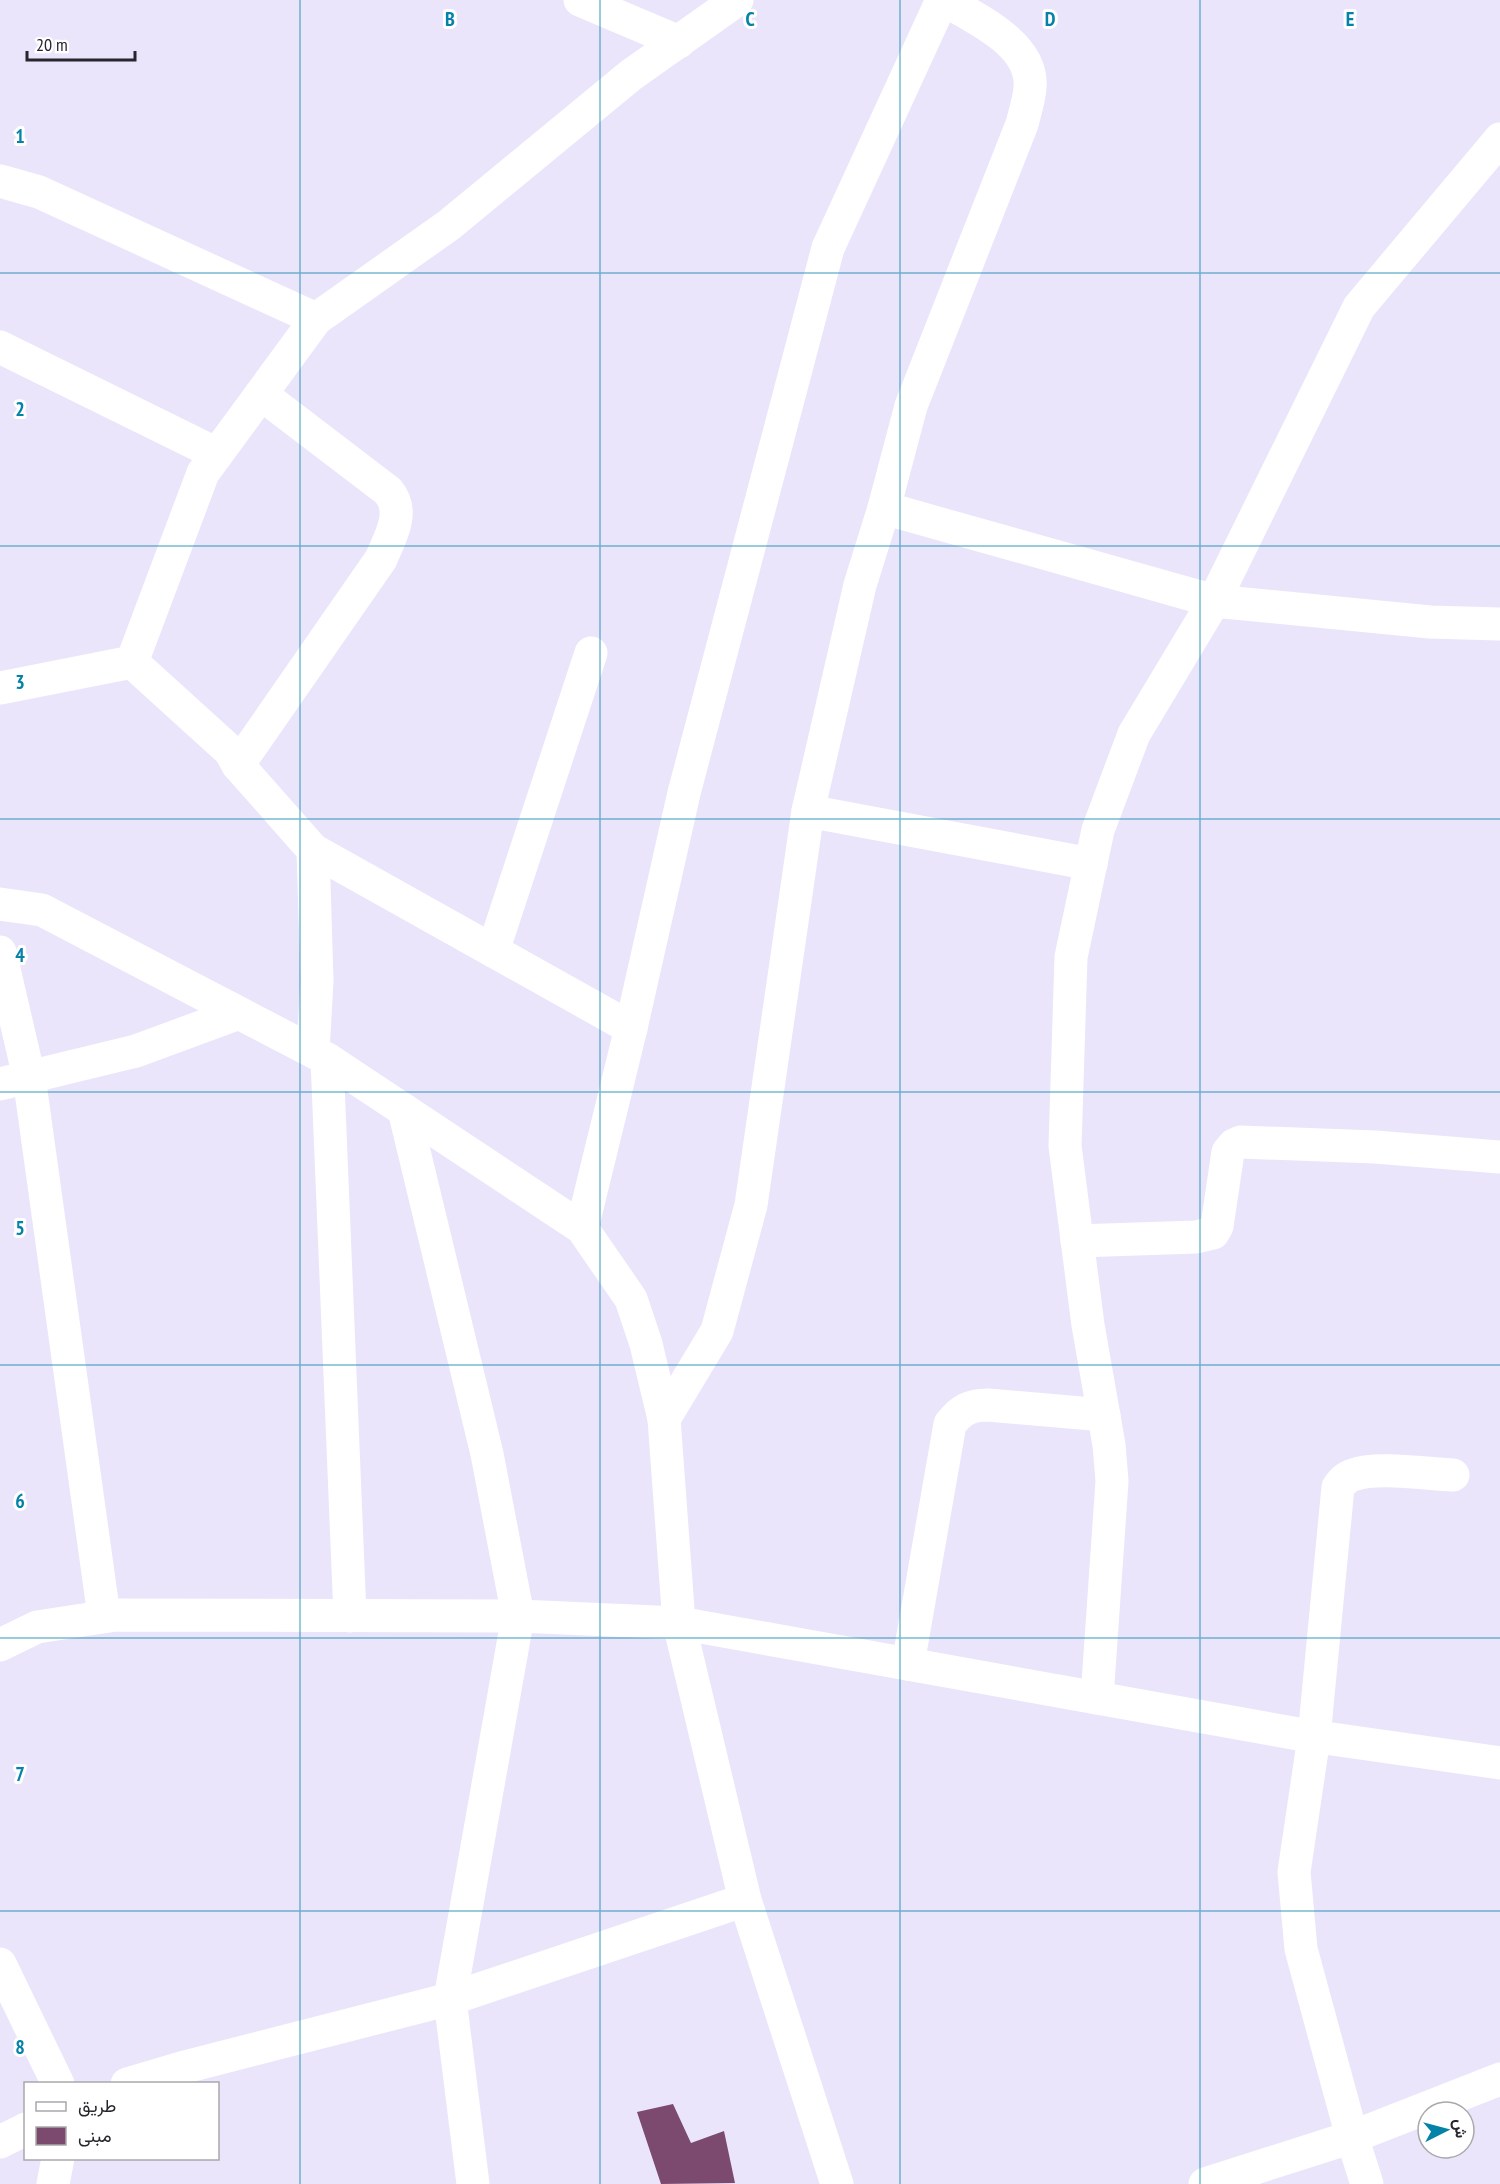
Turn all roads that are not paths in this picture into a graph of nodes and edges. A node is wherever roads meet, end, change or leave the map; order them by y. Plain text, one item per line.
1 (580, 0) edge
2 (737, 0) edge
3 (943, 0) edge
4 (679, 42) junction
5 (1500, 139) edge
6 (0, 181) edge
7 (316, 319) junction
8 (0, 347) edge
9 (261, 394) junction
10 (217, 454) junction
11 (884, 508) junction
12 (1214, 601) junction
13 (1500, 624) edge
14 (591, 653) dead end
15 (132, 662) junction
16 (0, 688) edge
17 (238, 765) junction
18 (808, 811) junction
19 (313, 850) junction
20 (1091, 864) junction
21 (0, 904) edge
22 (493, 951) junction
23 (0, 952) edge
24 (239, 1013) junction
25 (631, 1028) junction
26 (320, 1055) junction
27 (15, 1081) edge
28 (404, 1110) junction
29 (1500, 1157) edge
30 (582, 1228) junction
31 (1077, 1240) junction
32 (1104, 1415) junction
33 (664, 1419) junction
34 (1453, 1475) dead end
35 (104, 1616) junction
36 (350, 1616) junction
37 (519, 1616) junction
38 (679, 1623) junction
39 (0, 1645) edge
40 (908, 1664) junction
41 (1097, 1698) junction
42 (1314, 1737) junction
43 (1500, 1763) edge
44 (745, 1900) junction
45 (0, 1964) edge
46 (450, 1999) junction
47 (1500, 2079) edge
48 (57, 2082) edge
49 (134, 2082) edge
50 (24, 2130) edge
51 (1352, 2137) junction
52 (0, 2142) edge
53 (58, 2160) edge
54 (53, 2184) edge
55 (473, 2184) edge
56 (837, 2184) edge
57 (1205, 2184) edge
58 (1367, 2184) edge

1 - 4 street
2 - 4 street
3 - 11 street
3 - 25 street
4 - 7 street
5 - 12 street
6 - 7 street
7 - 9 street
8 - 10 street
9 - 10 street
9 - 17 street
10 - 15 street
11 - 12 street
11 - 18 street
12 - 13 street
12 - 20 street
14 - 22 street
15 - 16 street
15 - 17 street
17 - 19 street
18 - 20 street
18 - 33 street
19 - 22 street
19 - 26 street
20 - 31 street
21 - 24 street
22 - 25 street
23 - 27 street
24 - 26 street
24 - 27 street
25 - 30 street
26 - 28 street
26 - 36 street
27 - 35 street
28 - 30 street
28 - 37 street
29 - 31 street
30 - 33 street
31 - 32 street
32 - 40 street
32 - 41 street
33 - 38 street
34 - 42 street
35 - 36 street
35 - 39 street
36 - 37 street
37 - 38 street
37 - 46 street
38 - 40 street
38 - 44 street
40 - 41 street
41 - 42 street
42 - 43 street
42 - 51 street
44 - 46 street
44 - 56 street
45 - 48 street
46 - 49 street
46 - 55 street
47 - 51 street
50 - 52 street
51 - 57 street
51 - 58 street
53 - 54 street

